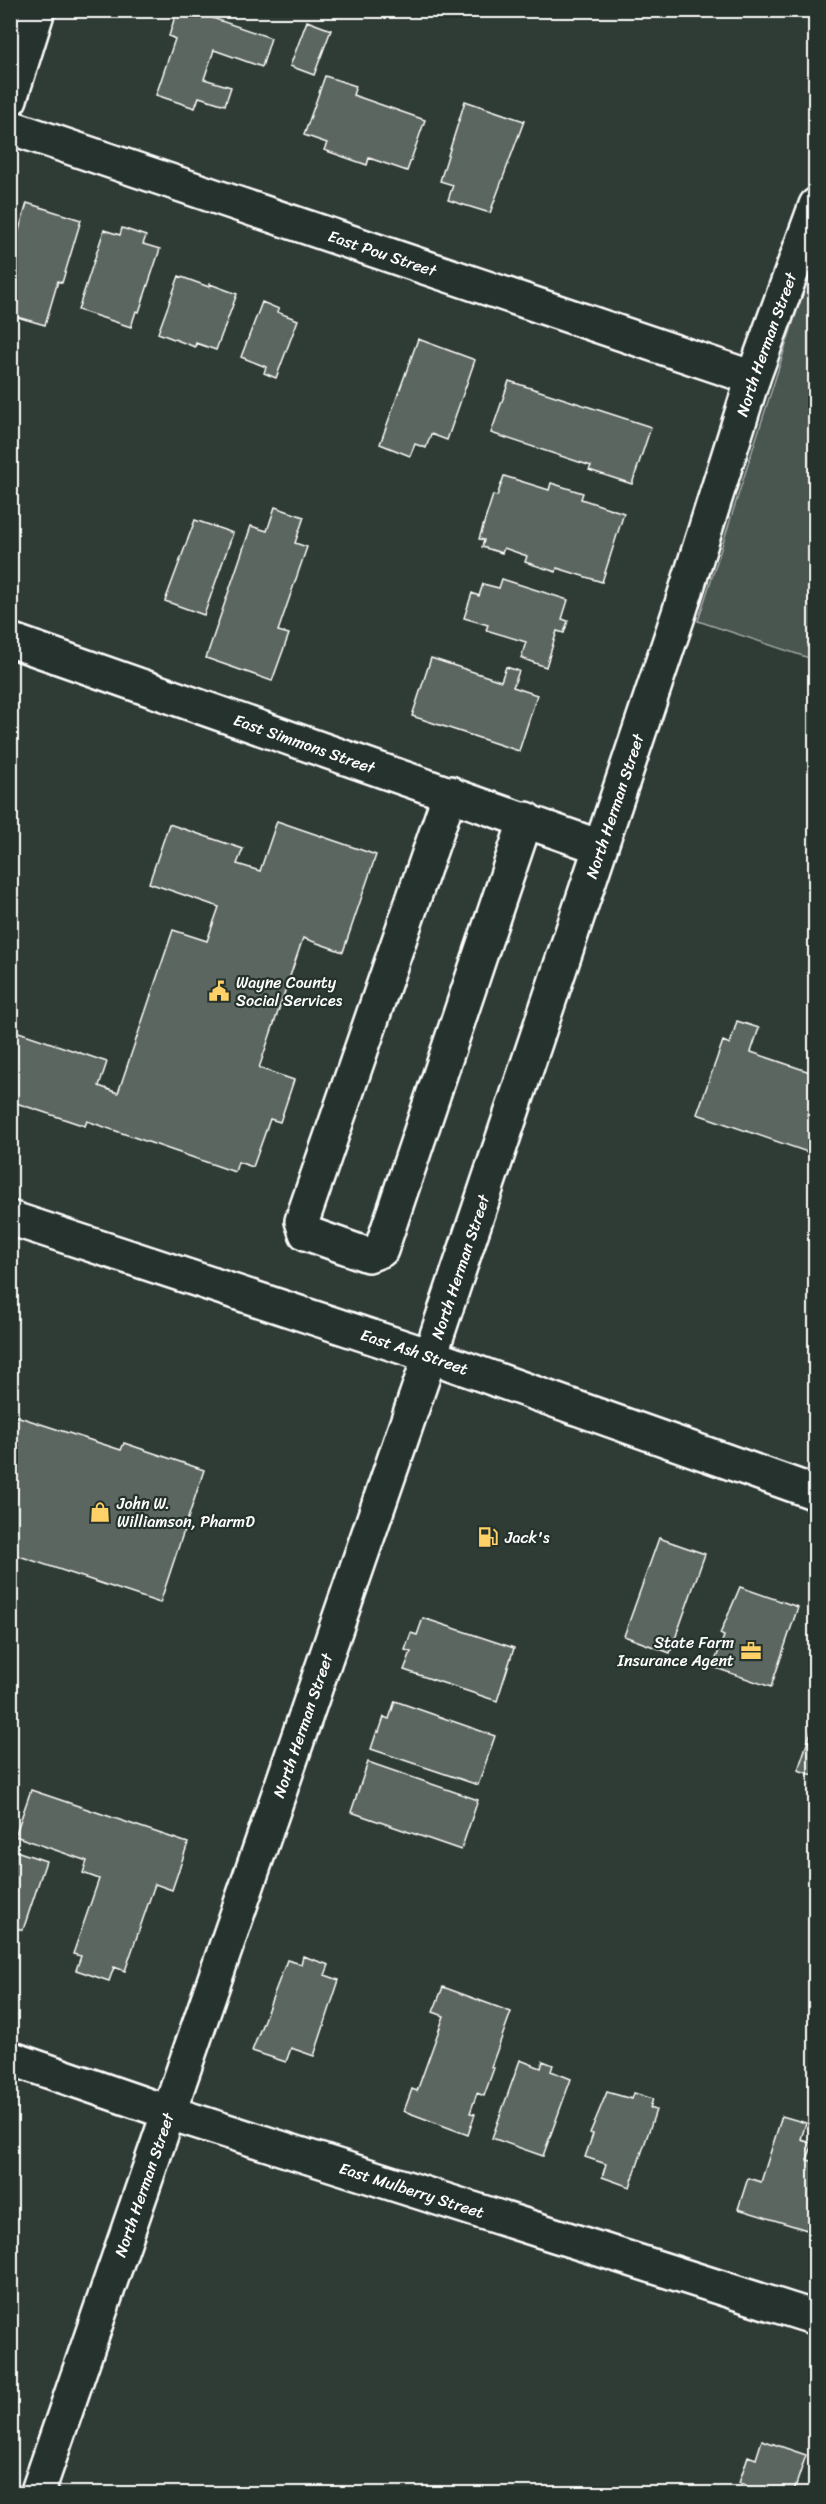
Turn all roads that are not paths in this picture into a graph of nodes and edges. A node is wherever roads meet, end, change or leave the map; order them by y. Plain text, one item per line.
1 (38, 10) edge
2 (10, 99) edge
3 (10, 127) edge
4 (816, 205) edge
5 (753, 378) junction
6 (10, 640) edge
7 (450, 793) junction
8 (526, 819) junction
9 (600, 847) junction
10 (10, 1218) edge
11 (430, 1356) junction
12 (816, 1493) edge
13 (10, 2058) edge
14 (170, 2113) junction
15 (816, 2318) edge
16 (37, 2493) edge

1 - 2 street
3 - 5 street, East Pou Street
4 - 5 street, North Herman Street
5 - 9 street, North Herman Street
6 - 7 street, East Simmons Street
7 - 8 street, East Simmons Street
7 - 8 street
8 - 9 street, East Simmons Street
9 - 11 street, North Herman Street
10 - 11 street, East Ash Street
11 - 12 street, East Ash Street
11 - 14 street, North Herman Street
13 - 14 street, East Mulberry Street
14 - 15 street, East Mulberry Street
14 - 16 street, North Herman Street

